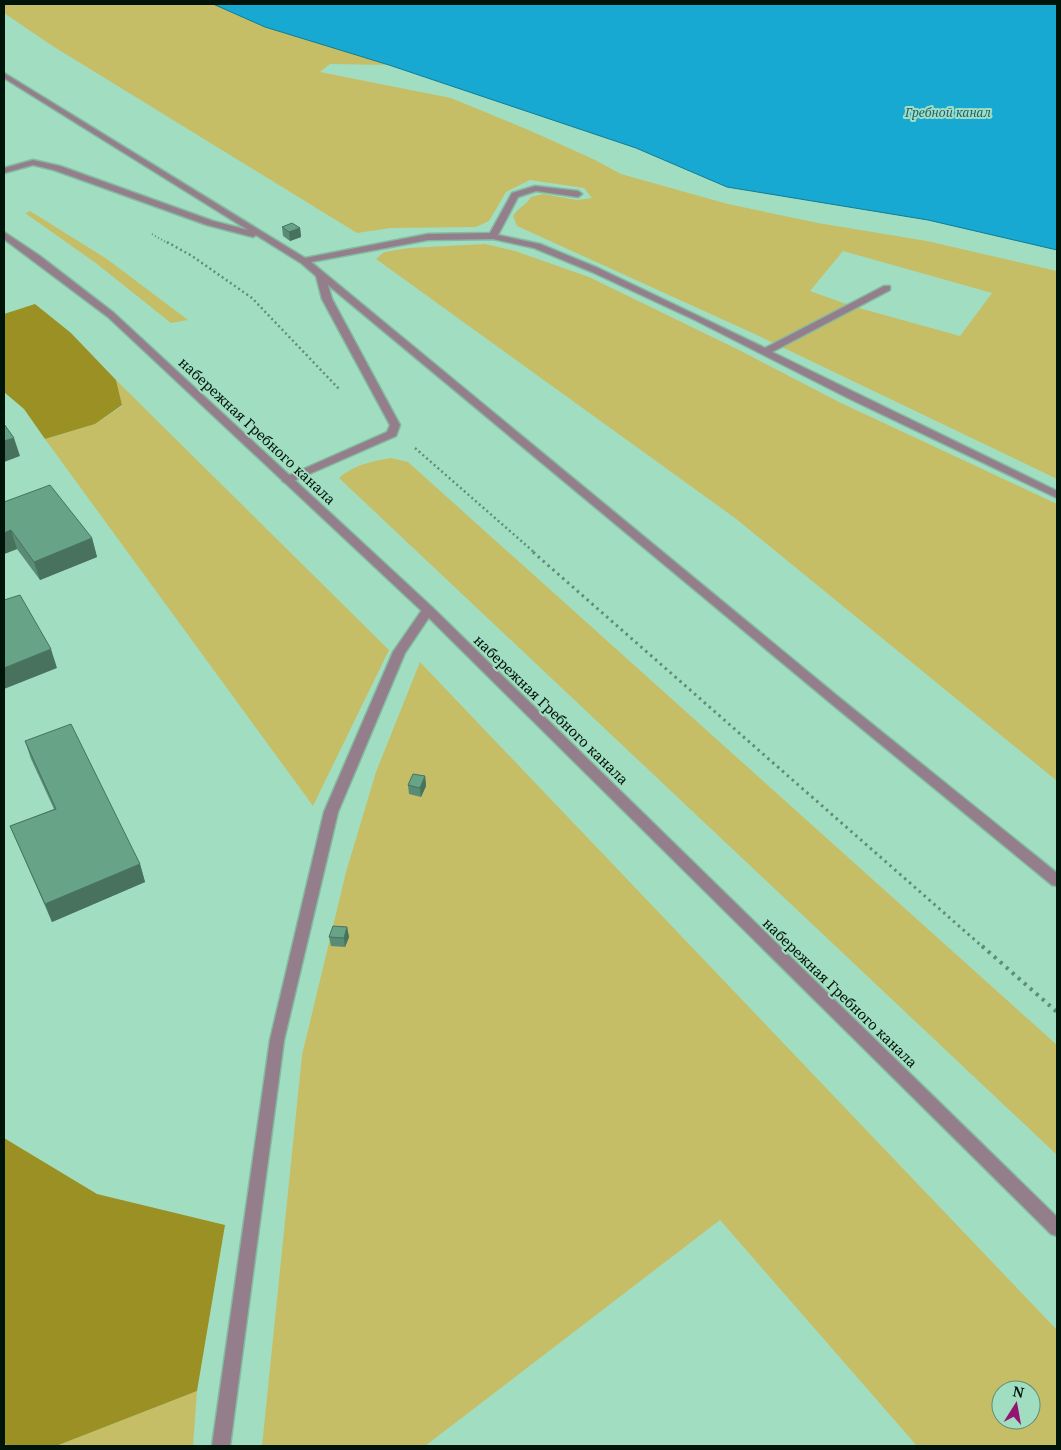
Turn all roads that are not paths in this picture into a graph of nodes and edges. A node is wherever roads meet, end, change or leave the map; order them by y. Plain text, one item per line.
1 (4, 75) edge
2 (4, 171) edge
3 (578, 194) dead end
4 (4, 235) edge
5 (493, 236) junction
6 (265, 237) junction
7 (304, 261) junction
8 (320, 273) junction
9 (886, 288) dead end
10 (765, 352) junction
11 (287, 480) junction
12 (1057, 495) edge
13 (428, 610) junction
14 (1057, 881) edge
15 (1057, 1228) edge
16 (221, 1446) edge

1 - 6 street
2 - 6 street
3 - 5 street
4 - 11 street, набережная Гребного канала
5 - 7 street
5 - 10 street
6 - 7 street
7 - 8 street
8 - 11 street
8 - 14 street
9 - 10 street
10 - 12 street
11 - 13 street, набережная Гребного канала
13 - 15 street, набережная Гребного канала
13 - 16 street

